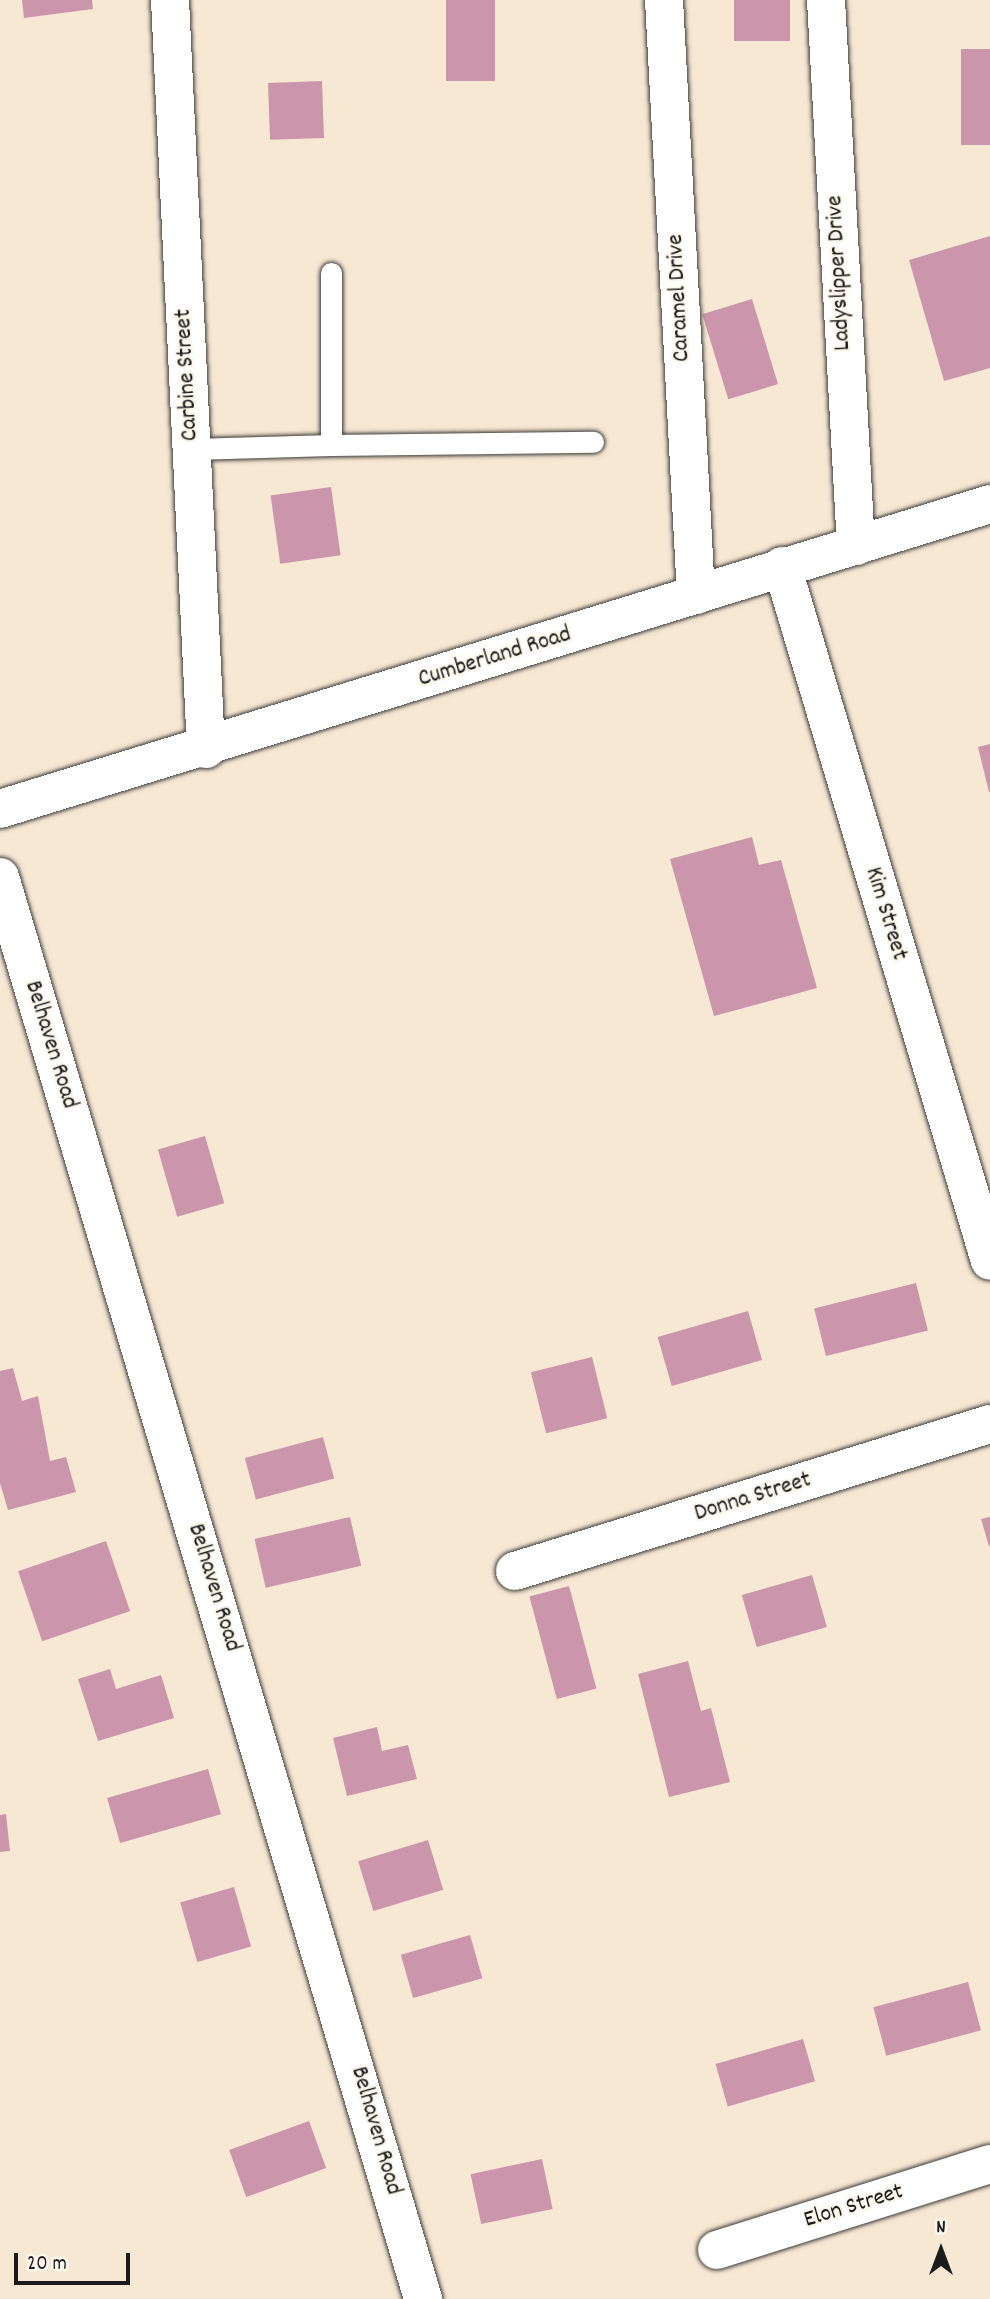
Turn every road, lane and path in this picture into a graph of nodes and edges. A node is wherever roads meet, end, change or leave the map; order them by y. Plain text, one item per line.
1 (170, 0) edge
2 (664, 0) edge
3 (825, 0) edge
4 (331, 273) dead end
5 (593, 442) dead end
6 (331, 445) junction
7 (192, 450) junction
8 (990, 504) edge
9 (856, 546) junction
10 (782, 566) junction
11 (696, 595) junction
12 (206, 749) junction
13 (0, 809) edge
14 (0, 877) edge
15 (990, 1261) edge
16 (990, 1424) edge
17 (515, 1571) dead end
18 (990, 2164) edge
19 (717, 2250) dead end
20 (423, 2299) edge

1 - 7 street, Carbine Street
2 - 11 street, Caramel Drive
3 - 9 street, Ladyslipper Drive
4 - 6 lane
5 - 6 lane
6 - 7 lane
7 - 12 street, Carbine Street
8 - 9 street, Cumberland Road
9 - 10 street, Cumberland Road
10 - 11 street, Cumberland Road
10 - 15 street, Kim Street
11 - 12 street, Cumberland Road
12 - 13 street, Cumberland Road
14 - 20 street, Belhaven Road
16 - 17 street, Donna Street
18 - 19 street, Elon Street

